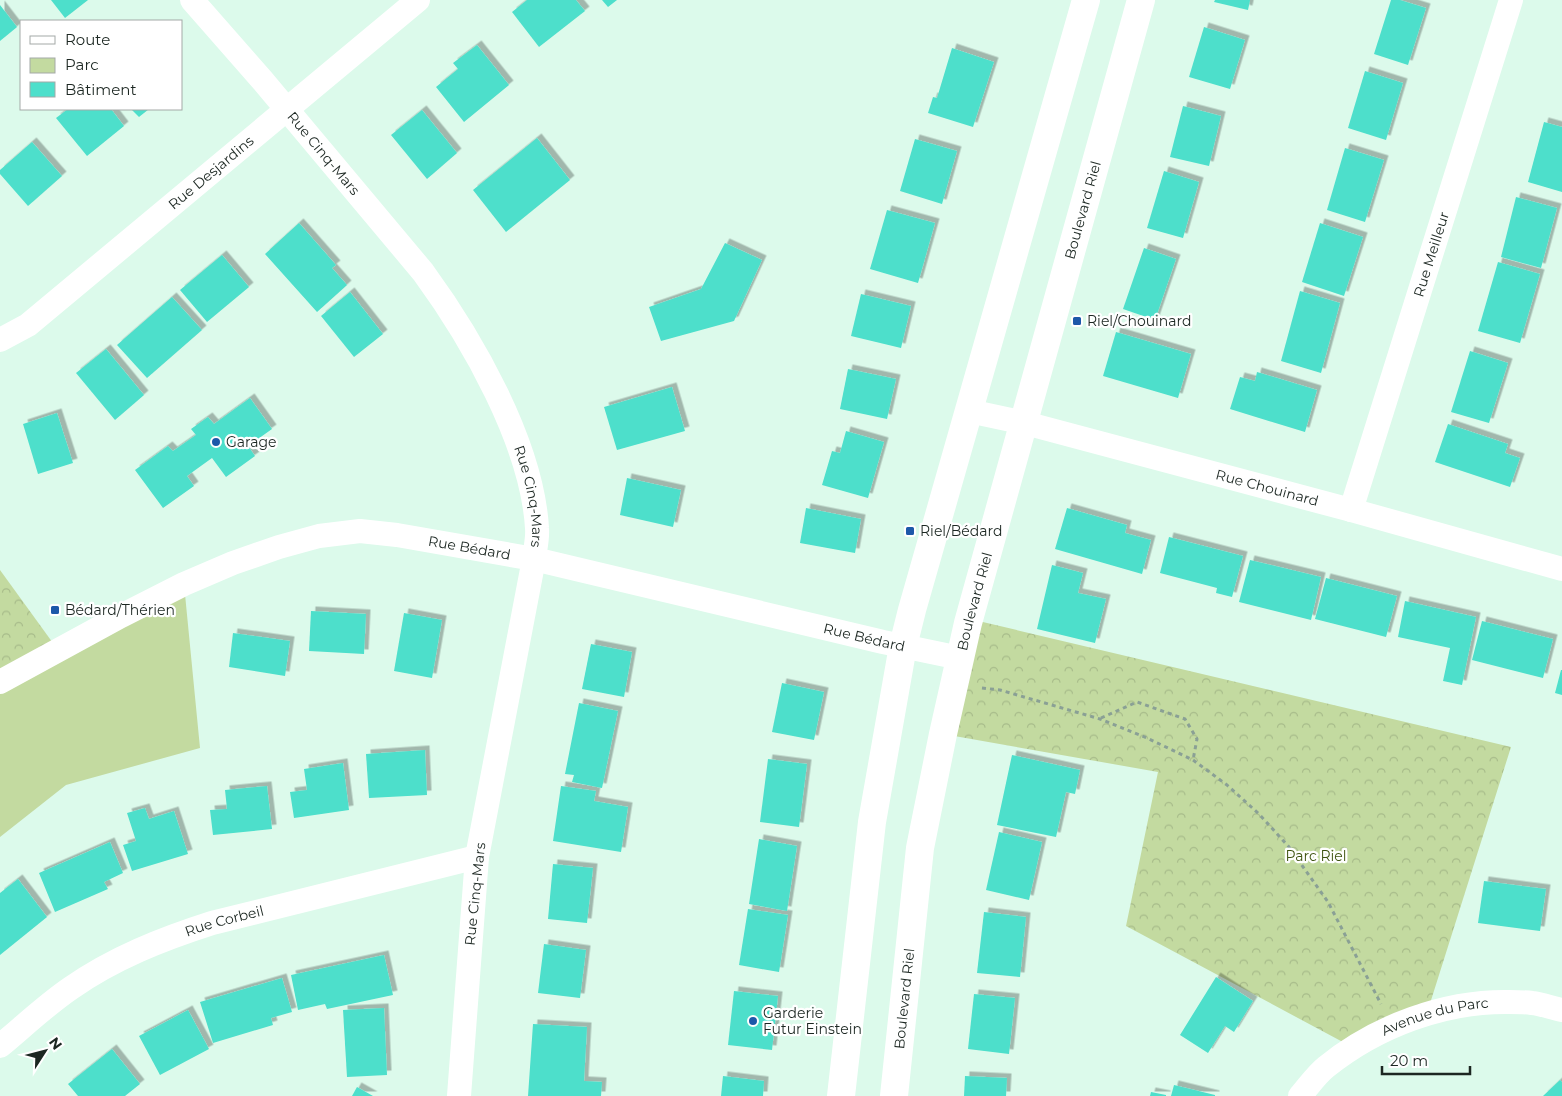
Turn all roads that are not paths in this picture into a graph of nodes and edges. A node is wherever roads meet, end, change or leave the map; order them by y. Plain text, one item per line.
1 (192, 0) edge
2 (418, 0) edge
3 (1086, 0) edge
4 (1141, 0) edge
5 (1511, 0) edge
6 (286, 109) junction
7 (0, 340) edge
8 (969, 411) junction
9 (1025, 423) junction
10 (1351, 510) junction
11 (534, 559) junction
12 (1562, 569) edge
13 (903, 646) junction
14 (960, 658) junction
15 (0, 682) edge
16 (477, 858) junction
17 (1562, 1010) edge
18 (0, 1046) edge
19 (459, 1096) edge
20 (841, 1096) edge
21 (894, 1096) edge
22 (1300, 1096) edge

1 - 6 street, Rue Cinq-Mars
2 - 6 street, Rue Desjardins
3 - 8 street
4 - 9 street, Boulevard Riel
5 - 10 street, Rue Meilleur
6 - 7 street, Rue Desjardins
6 - 11 street, Rue Cinq-Mars
8 - 9 street, Rue Chouinard
8 - 13 street
9 - 10 street, Rue Chouinard
9 - 14 street, Boulevard Riel
10 - 12 street, Rue Chouinard
11 - 13 street, Rue Bédard
11 - 15 street, Rue Bédard
11 - 16 street, Rue Cinq-Mars
13 - 14 street, Rue Bédard
13 - 20 street
14 - 21 street, Boulevard Riel
16 - 18 street, Rue Corbeil
16 - 19 street, Rue Cinq-Mars
17 - 22 street, Avenue du Parc

